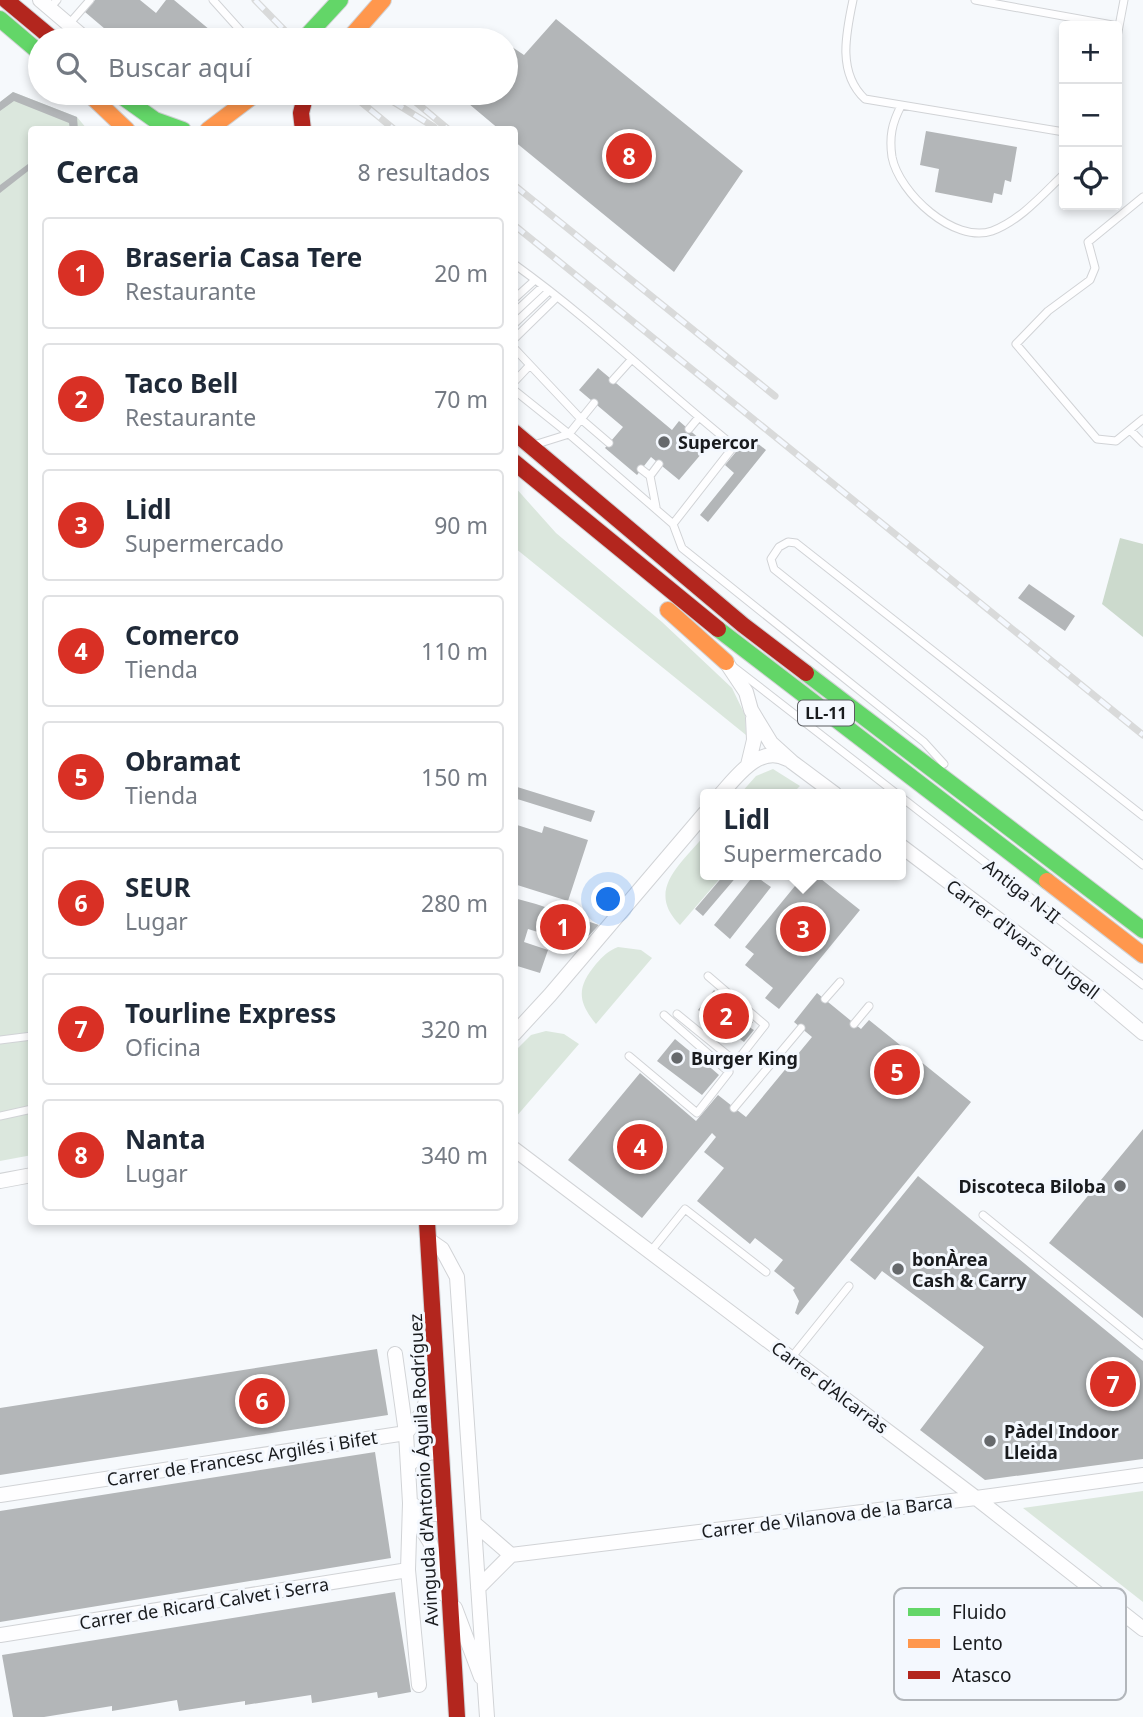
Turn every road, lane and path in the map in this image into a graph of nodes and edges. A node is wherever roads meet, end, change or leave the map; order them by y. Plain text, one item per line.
1 (6, 0) edge
2 (213, 0) edge
3 (340, 0) edge
4 (383, 0) edge
5 (853, 0) edge
6 (975, 0) edge
7 (1124, 0) edge
8 (49, 3) edge
9 (88, 4) edge
10 (0, 19) edge
11 (1090, 21) edge
12 (1119, 21) edge
13 (69, 24) junction
14 (40, 28) edge
15 (74, 28) edge
16 (238, 28) edge
17 (314, 28) edge
18 (358, 28) edge
19 (0, 37) edge
20 (28, 44) edge
21 (28, 49) edge
22 (95, 105) edge
23 (131, 105) edge
24 (237, 105) edge
25 (303, 105) edge
26 (901, 106) junction
27 (122, 126) edge
28 (170, 126) edge
29 (213, 126) edge
30 (303, 126) edge
31 (1059, 131) edge
32 (1059, 178) edge
33 (1143, 197) edge
34 (518, 267) edge
35 (535, 280) junction
36 (546, 288) junction
37 (518, 295) edge
38 (557, 297) junction
39 (518, 310) edge
40 (518, 320) edge
41 (518, 335) edge
42 (518, 352) edge
43 (631, 360) junction
44 (530, 365) junction
45 (518, 378) edge
46 (613, 380) dead end
47 (518, 393) edge
48 (594, 403) dead end
49 (699, 417) junction
50 (581, 419) junction
51 (1143, 419) edge
52 (689, 429) dead end
53 (1130, 430) junction
54 (569, 434) junction
55 (518, 435) edge
56 (610, 443) dead end
57 (1143, 443) edge
58 (531, 446) junction
59 (659, 464) dead end
60 (518, 466) edge
61 (518, 467) edge
62 (641, 469) dead end
63 (650, 476) junction
64 (656, 508) junction
65 (674, 524) junction
66 (726, 662) junction
67 (751, 710) junction
68 (792, 762) junction
69 (748, 765) junction
70 (726, 789) edge
71 (828, 789) edge
72 (890, 789) edge
73 (968, 795) junction
74 (906, 801) edge
75 (1143, 816) edge
76 (700, 818) edge
77 (906, 850) edge
78 (1143, 865) edge
79 (1143, 930) edge
80 (1143, 955) edge
81 (708, 976) dead end
82 (839, 982) dead end
83 (1143, 985) edge
84 (825, 999) dead end
85 (869, 1006) dead end
86 (677, 1014) dead end
87 (664, 1015) dead end
88 (854, 1024) dead end
89 (801, 1028) dead end
90 (518, 1030) edge
91 (1143, 1033) edge
92 (28, 1036) edge
93 (0, 1040) edge
94 (629, 1056) dead end
95 (734, 1108) dead end
96 (28, 1110) edge
97 (0, 1116) edge
98 (518, 1152) edge
99 (28, 1176) edge
100 (0, 1181) edge
101 (984, 1215) dead end
102 (428, 1225) edge
103 (429, 1240) junction
104 (650, 1251) junction
105 (766, 1272) dead end
106 (849, 1286) dead end
107 (1143, 1345) edge
108 (395, 1354) dead end
109 (791, 1358) junction
110 (436, 1363) junction
111 (406, 1433) junction
112 (441, 1452) junction
113 (408, 1465) junction
114 (1143, 1475) edge
115 (0, 1495) edge
116 (976, 1498) junction
117 (410, 1506) junction
118 (445, 1514) junction
119 (474, 1523) junction
120 (511, 1555) junction
121 (408, 1570) junction
122 (478, 1588) junction
123 (1091, 1588) edge
124 (449, 1590) junction
125 (1126, 1616) edge
126 (451, 1622) junction
127 (1143, 1629) edge
128 (0, 1635) edge
129 (419, 1685) dead end
130 (485, 1685) junction
131 (457, 1717) edge
132 (487, 1717) edge

1 - 14 main road
2 - 16 lane
3 - 17 main road
4 - 18 main road
5 - 26 lane
6 - 11 lane
7 - 12 lane
8 - 13 street
9 - 13 lane
10 - 20 main road
13 - 15 street
19 - 21 main road
22 - 27 main road
23 - 28 main road
24 - 29 main road
25 - 30 main road
26 - 31 lane
26 - 32 lane
33 - 53 lane
34 - 35 lane
35 - 36 lane
35 - 37 lane
36 - 38 lane
36 - 39 lane
36 - 40 lane
38 - 41 lane
38 - 43 lane
42 - 44 lane
43 - 46 lane
43 - 49 lane
44 - 45 lane
44 - 50 lane
47 - 54 lane
48 - 50 lane
49 - 52 lane
49 - 65 lane
50 - 54 lane
50 - 56 lane
51 - 53 lane
53 - 57 lane
54 - 58 lane
54 - 64 lane
55 - 58 main road, LL-11
58 - 73 main road, LL-11
59 - 63 lane
60 - 80 main road, LL-11
61 - 66 main road
62 - 63 lane
63 - 64 lane
64 - 65 lane
65 - 73 lane
66 - 67 street
66 - 72 lane, Antiga N-II
67 - 68 street
67 - 69 street
68 - 69 street
68 - 71 street
69 - 70 street
73 - 79 main road, LL-11
74 - 83 lane, Antiga N-II
75 - 78 lane
76 - 90 street
77 - 91 street, Carrer d'Ivars d'Urgell
81 - 86 lane
82 - 84 lane
85 - 88 lane
87 - 94 lane
89 - 95 lane
92 - 93 lane
96 - 97 lane
98 - 104 street, Carrer d'Alcarràs
99 - 100 street
101 - 107 lane
102 - 103 main road, Avinguda d'Antonio Águila Rodríguez
103 - 110 main road, Avinguda d'Antonio Águila Rodríguez
103 - 119 street
104 - 105 lane
104 - 109 street, Carrer d'Alcarràs
106 - 109 lane
108 - 111 street
109 - 116 street, Carrer d'Alcarràs
110 - 111 street
110 - 112 main road, Avinguda d'Antonio Águila Rodríguez
111 - 113 street
111 - 115 street, Carrer de Francesc Argilés i Bifet
112 - 113 street
112 - 118 main road, Avinguda d'Antonio Águila Rodríguez
113 - 117 street
114 - 116 street, Carrer de Vilanova de la Barca
116 - 120 street, Carrer de Vilanova de la Barca
116 - 123 street, Carrer d'Alcarràs
117 - 118 street
117 - 121 street
117 - 126 street
118 - 124 main road, Avinguda d'Antonio Águila Rodríguez
119 - 120 street
119 - 122 street
120 - 122 street
121 - 128 street, Carrer de Ricard Calvet i Serra
121 - 129 street
122 - 130 street
124 - 126 main road, Avinguda d'Antonio Águila Rodríguez
124 - 130 street
125 - 127 street, Carrer d'Alcarràs
126 - 131 main road, Avinguda d'Antonio Águila Rodríguez
130 - 132 street

